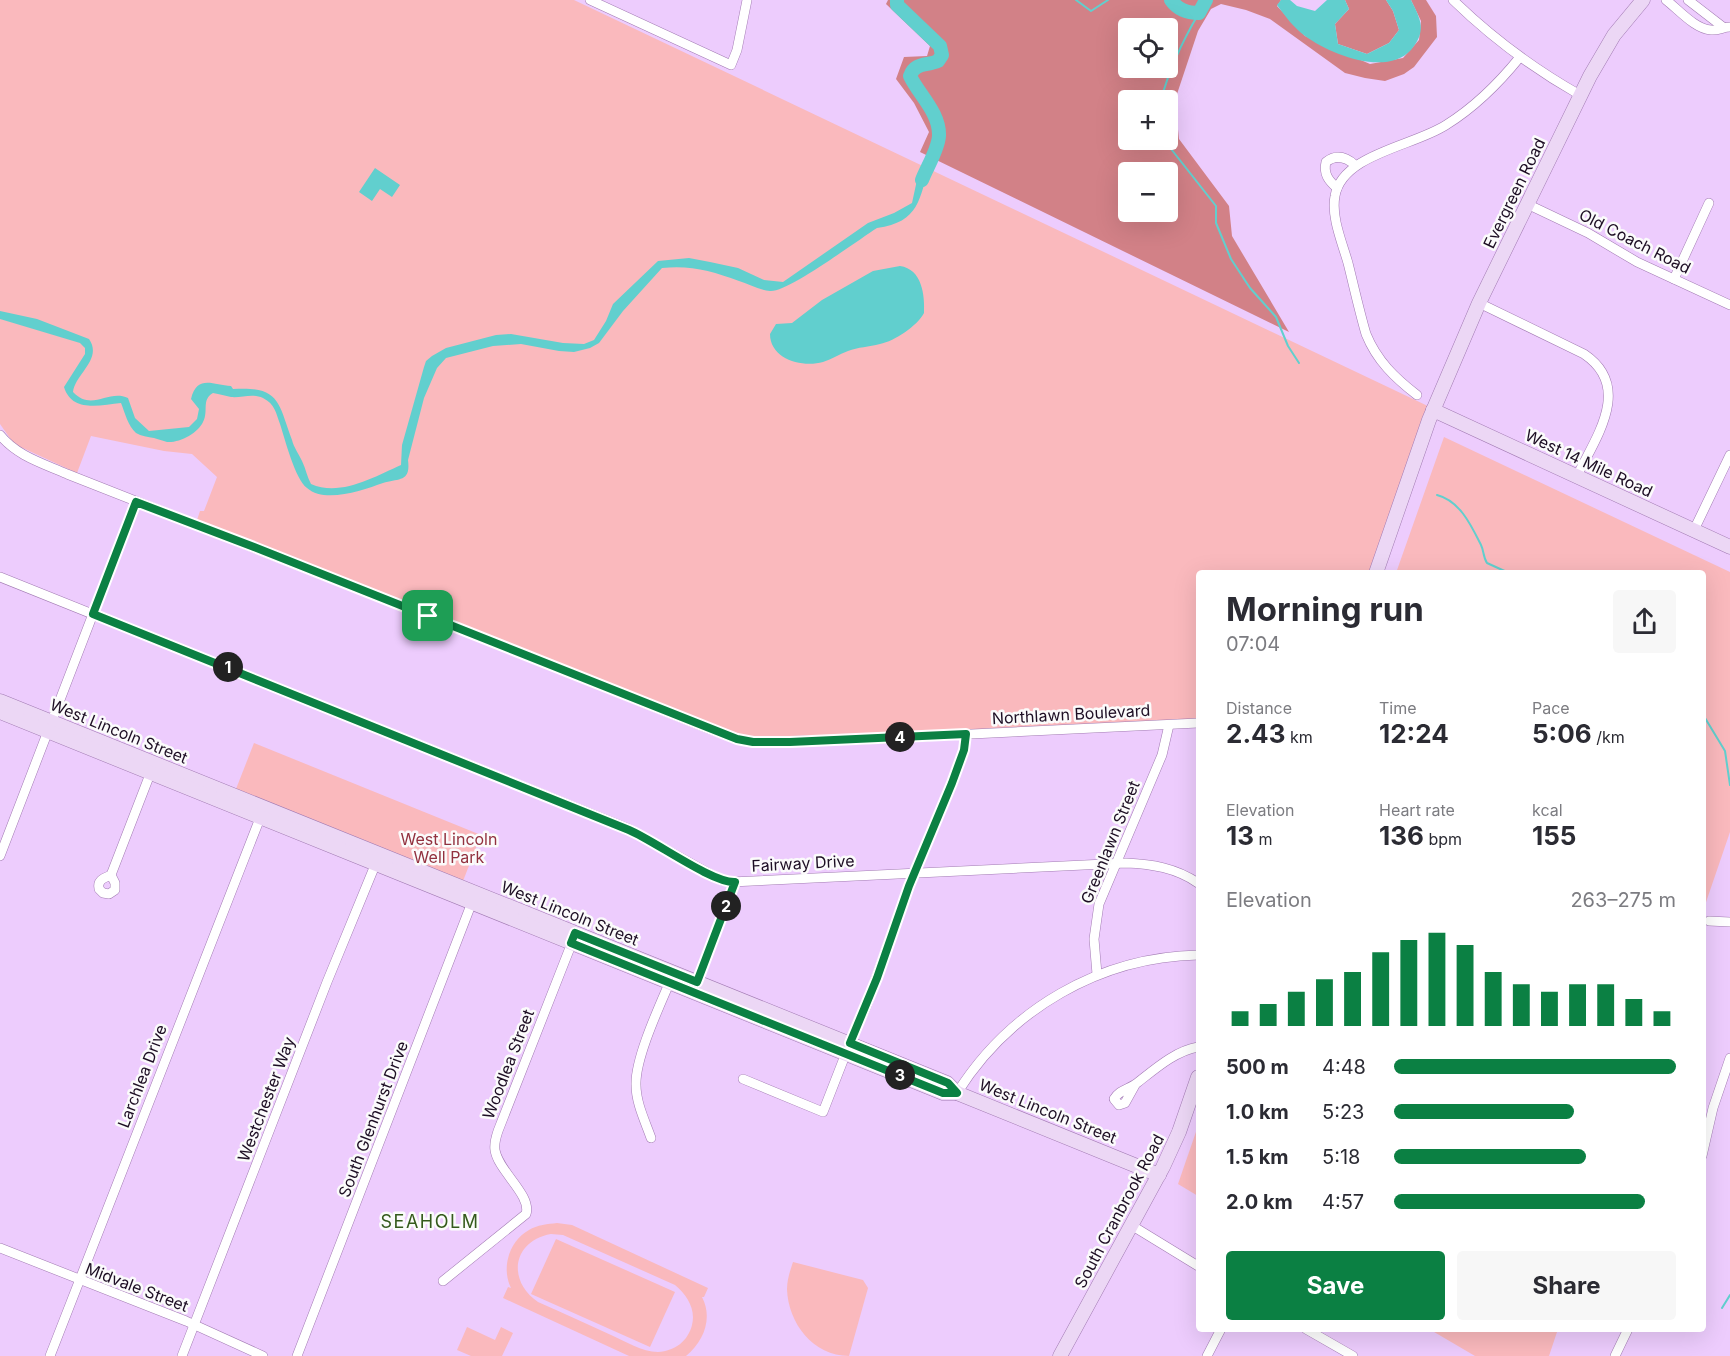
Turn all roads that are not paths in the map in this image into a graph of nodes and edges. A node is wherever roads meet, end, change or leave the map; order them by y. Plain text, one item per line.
1 (590, 0) edge
2 (747, 0) edge
3 (1453, 0) edge
4 (1643, 0) edge
5 (1666, 0) edge
6 (1688, 0) edge
7 (1726, 27) edge
8 (1520, 57) junction
9 (1580, 95) junction
10 (1355, 165) junction
11 (1337, 188) junction
12 (1709, 203) dead end
13 (1527, 204) junction
14 (1674, 279) junction
15 (1479, 303) junction
16 (1730, 305) edge
17 (1417, 395) dead end
18 (1433, 410) junction
19 (0, 435) edge
20 (1730, 454) edge
21 (1577, 476) junction
22 (136, 502) junction
23 (1694, 530) junction
24 (1730, 547) edge
25 (1377, 570) edge
26 (0, 576) edge
27 (93, 614) junction
28 (0, 701) edge
29 (0, 712) edge
30 (1196, 723) edge
31 (1169, 725) junction
32 (50, 726) junction
33 (966, 734) junction
34 (152, 768) junction
35 (263, 812) junction
36 (0, 856) edge
37 (377, 859) junction
38 (1115, 863) junction
39 (915, 873) junction
40 (111, 874) dead end
41 (735, 882) junction
42 (1196, 882) edge
43 (474, 897) junction
44 (1709, 921) dead end
45 (1730, 922) edge
46 (573, 938) junction
47 (1196, 955) edge
48 (1097, 974) junction
49 (671, 977) junction
50 (695, 987) junction
51 (848, 1048) junction
52 (1196, 1048) edge
53 (1730, 1058) edge
54 (743, 1079) dead end
55 (1196, 1083) edge
56 (1135, 1085) dead end
57 (957, 1093) junction
58 (651, 1138) dead end
59 (1706, 1139) edge
60 (1159, 1175) junction
61 (1131, 1225) junction
62 (0, 1248) edge
63 (1196, 1265) edge
64 (79, 1281) junction
65 (443, 1281) dead end
66 (195, 1325) junction
67 (1220, 1332) edge
68 (1311, 1332) edge
69 (1627, 1332) edge
70 (50, 1356) edge
71 (182, 1356) edge
72 (263, 1356) edge
73 (297, 1356) edge
74 (1060, 1356) edge
75 (1208, 1356) edge
76 (1353, 1356) edge
77 (1615, 1356) edge

1 - 2 street
3 - 8 street
4 - 9 street, Evergreen Road
5 - 7 street
6 - 7 street
8 - 9 street
8 - 10 street
9 - 13 street, Evergreen Road
10 - 11 street
10 - 11 street
11 - 17 street
12 - 14 street
13 - 14 street, Old Coach Road
13 - 15 street, Evergreen Road
14 - 16 street, Old Coach Road
15 - 18 street, Evergreen Road
15 - 21 street
18 - 21 street, West 14 Mile Road
18 - 25 street
19 - 22 street, Northlawn Boulevard
20 - 23 street
21 - 23 street, West 14 Mile Road
22 - 27 street
22 - 33 street, Northlawn Boulevard
23 - 24 street, West 14 Mile Road
26 - 27 street, Fairway Drive
27 - 32 street
27 - 41 street, Fairway Drive
28 - 32 street, West Lincoln Street
29 - 32 street, West Lincoln Street
30 - 31 street, Northlawn Boulevard
31 - 33 street, Northlawn Boulevard
31 - 38 street, Greenlawn Street
32 - 34 street, West Lincoln Street
32 - 36 street
33 - 39 street
34 - 35 street, West Lincoln Street
34 - 40 street
35 - 37 street, West Lincoln Street
35 - 64 street, Larchlea Drive
37 - 43 street, West Lincoln Street
37 - 66 street, Westchester Way
38 - 39 street, Fairway Drive
38 - 42 street, Fairway Drive
38 - 48 street, Greenlawn Street
39 - 41 street, Fairway Drive
39 - 51 street
41 - 50 street
43 - 46 street, West Lincoln Street
43 - 73 street, South Glenhurst Drive
44 - 45 street
46 - 49 street, West Lincoln Street
46 - 65 street, Woodlea Street
47 - 48 street
48 - 57 street
49 - 50 street, West Lincoln Street
49 - 58 street
50 - 51 street, West Lincoln Street
51 - 54 street
51 - 57 street, West Lincoln Street
52 - 56 street
53 - 59 street
55 - 60 street, South Cranbrook Road
57 - 60 street, West Lincoln Street
60 - 61 street, South Cranbrook Road
61 - 63 street
61 - 74 street, South Cranbrook Road
62 - 64 street, Midvale Street
64 - 66 street, Midvale Street
64 - 70 street, Larchlea Drive
66 - 71 street, Westchester Way
66 - 72 street, Midvale Street
67 - 75 street
68 - 76 street
69 - 77 street

